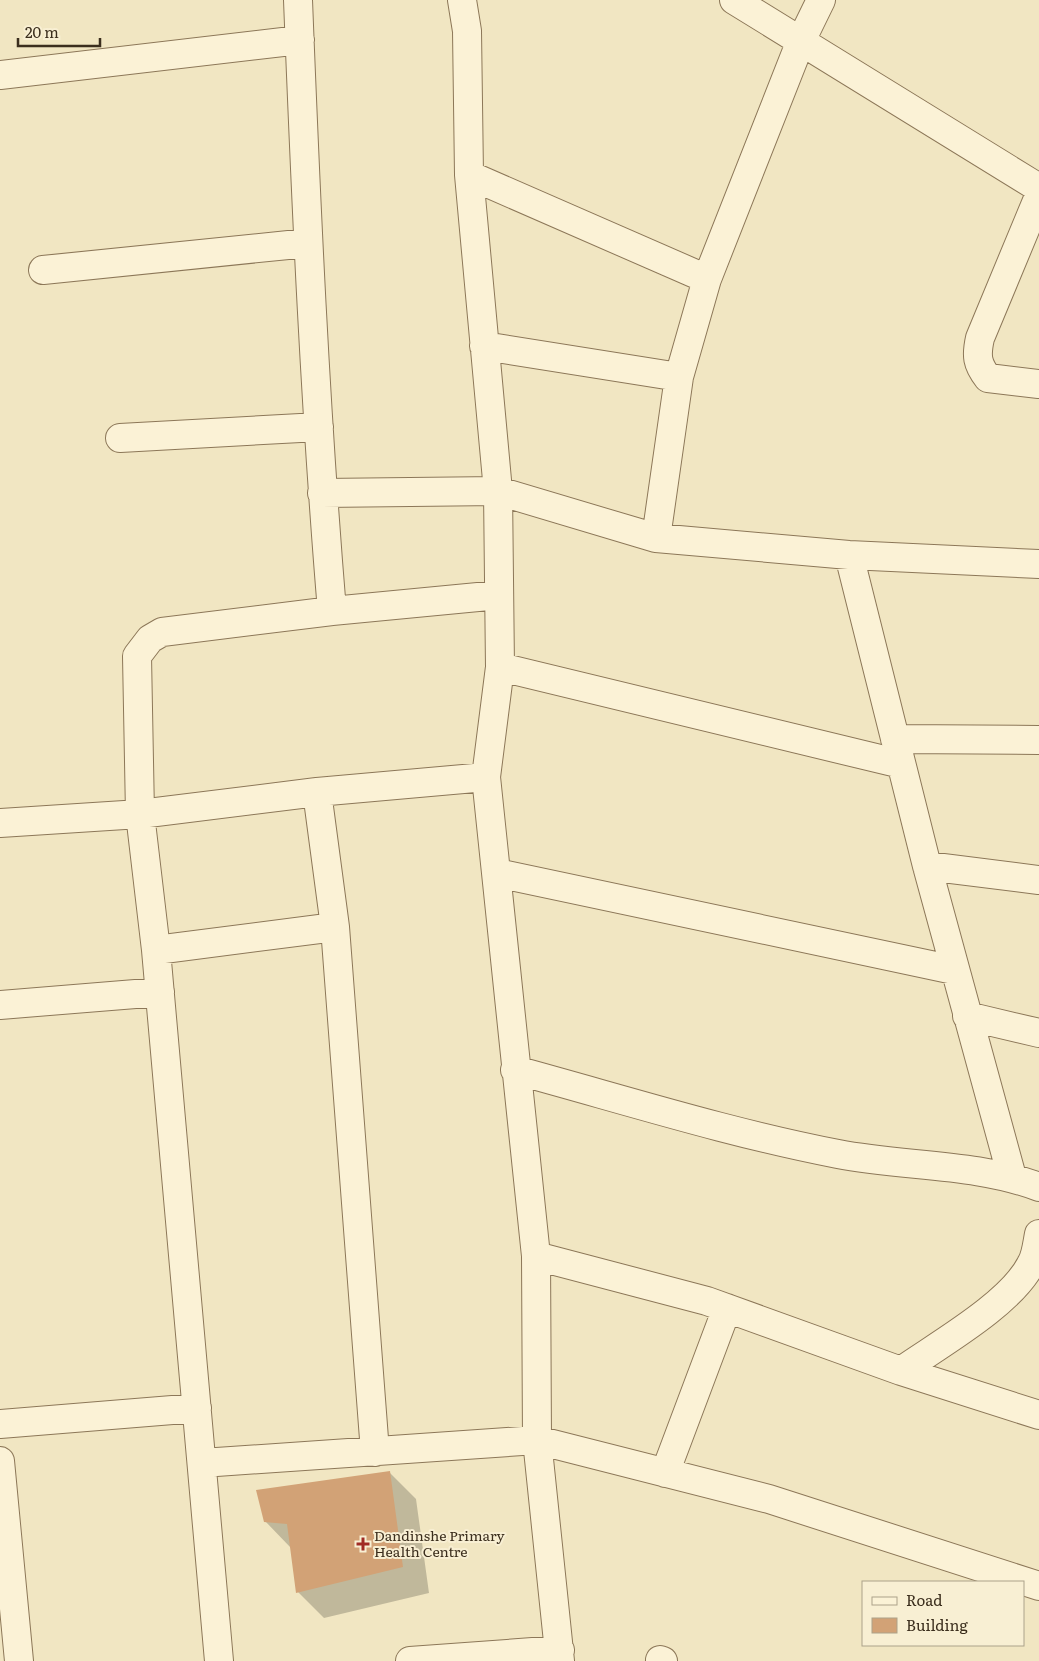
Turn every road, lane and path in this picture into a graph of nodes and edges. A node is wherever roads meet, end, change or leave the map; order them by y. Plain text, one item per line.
1 (298, 0) edge
2 (462, 0) edge
3 (734, 0) edge
4 (820, 0) edge
5 (300, 40) junction
6 (800, 43) junction
7 (0, 75) edge
8 (469, 175) junction
9 (1039, 188) edge
10 (1039, 196) edge
11 (308, 243) junction
12 (43, 270) dead end
13 (707, 279) junction
14 (484, 346) junction
15 (679, 376) junction
16 (1039, 384) edge
17 (318, 427) junction
18 (120, 438) dead end
19 (498, 491) junction
20 (322, 493) junction
21 (656, 538) junction
22 (849, 555) junction
23 (1039, 564) edge
24 (499, 595) junction
25 (332, 611) junction
26 (500, 668) junction
27 (1039, 740) edge
28 (898, 751) junction
29 (486, 777) junction
30 (317, 792) junction
31 (140, 814) junction
32 (0, 823) edge
33 (927, 866) junction
34 (497, 874) junction
35 (1039, 880) edge
36 (335, 927) junction
37 (156, 950) junction
38 (954, 970) junction
39 (160, 992) junction
40 (0, 1005) edge
41 (967, 1016) junction
42 (1039, 1033) edge
43 (515, 1070) junction
44 (1012, 1177) junction
45 (1039, 1187) edge
46 (1039, 1234) edge
47 (536, 1256) junction
48 (727, 1308) junction
49 (901, 1371) junction
50 (197, 1408) junction
51 (1039, 1415) edge
52 (0, 1424) edge
53 (538, 1440) junction
54 (375, 1452) junction
55 (0, 1461) edge
56 (202, 1463) junction
57 (665, 1473) junction
58 (3, 1517) edge
59 (1023, 1581) edge
60 (1024, 1581) edge
61 (1039, 1586) edge
62 (560, 1655) edge
63 (19, 1661) edge
64 (219, 1661) edge
65 (410, 1661) edge

1 - 5 street
2 - 8 street
3 - 6 street
4 - 6 street
5 - 7 street
5 - 11 street
6 - 9 street
6 - 13 street
8 - 13 street
8 - 14 street
10 - 16 street
11 - 12 street
11 - 17 street
13 - 15 street
14 - 15 street
14 - 19 street
15 - 21 street
17 - 18 street
17 - 20 street
19 - 20 street
19 - 21 street
19 - 24 street
20 - 25 street
21 - 22 street
22 - 23 street
22 - 28 street
24 - 25 street
24 - 26 street
25 - 31 street
26 - 28 street
26 - 29 street
27 - 28 street
28 - 33 street
29 - 30 street
29 - 34 street
30 - 31 street
30 - 36 street
31 - 32 street
31 - 37 street
33 - 35 street
33 - 38 street
34 - 38 street
34 - 43 street
36 - 37 street
36 - 54 street
37 - 39 street
38 - 41 street
39 - 40 street
39 - 50 street
41 - 42 street
41 - 44 street
43 - 44 street
43 - 47 street
44 - 45 street
46 - 49 street
47 - 48 street
47 - 53 street
48 - 49 street
48 - 57 street
49 - 51 street
50 - 52 street
50 - 56 street
53 - 54 street
53 - 57 street
53 - 62 street
54 - 56 street
55 - 58 street
56 - 64 street
57 - 59 street
58 - 63 street
60 - 61 street
62 - 65 street

